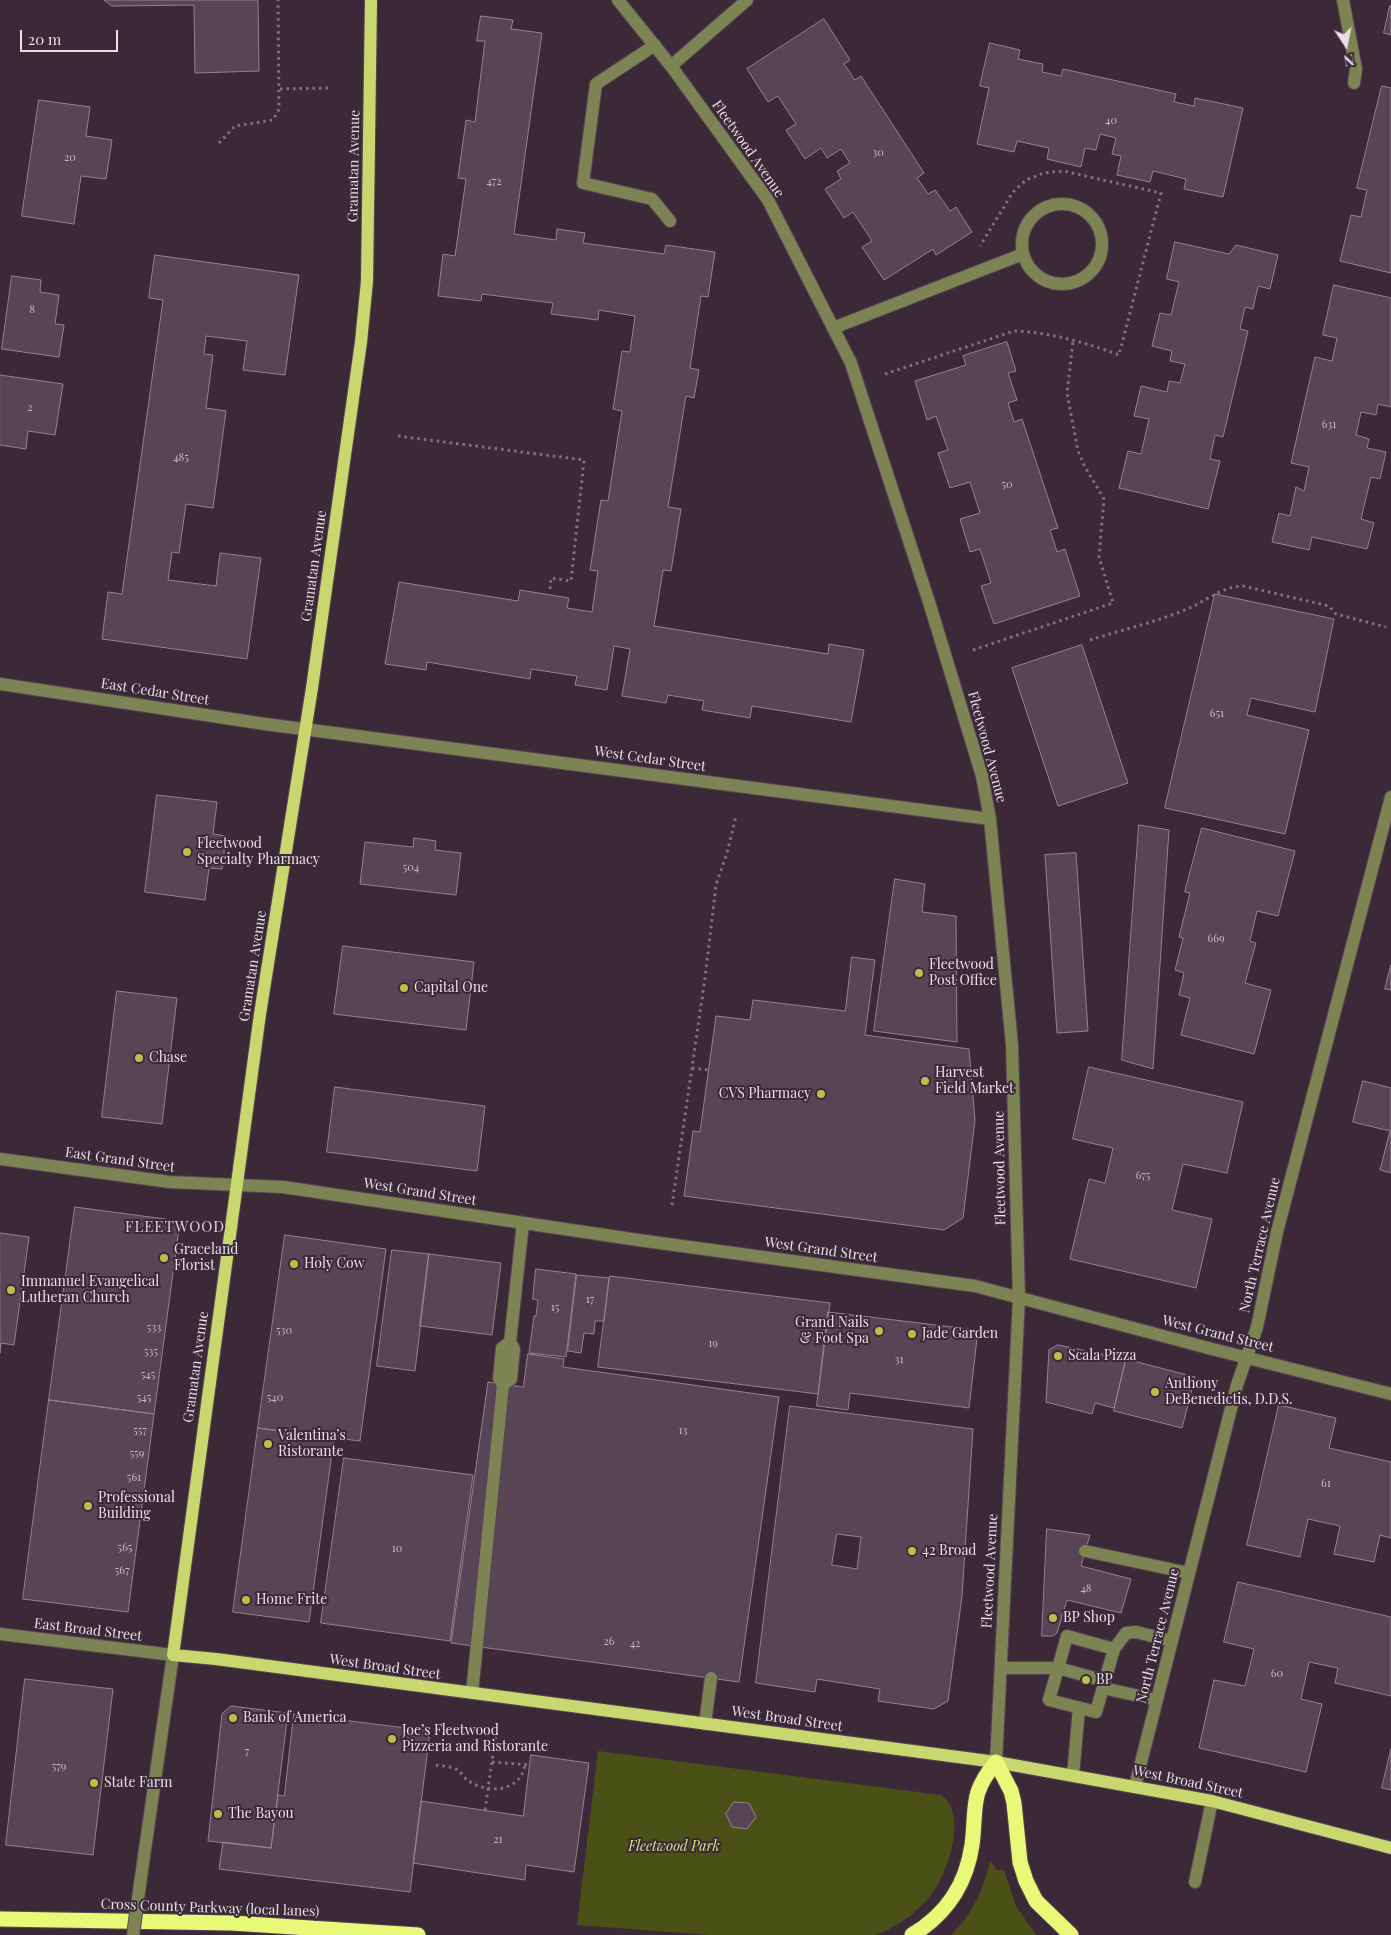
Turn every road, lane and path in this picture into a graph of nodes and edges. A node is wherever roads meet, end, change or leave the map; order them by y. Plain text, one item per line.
1 (278, 0) edge
2 (371, 0) edge
3 (618, 0) edge
4 (747, 0) edge
5 (1343, 0) edge
6 (655, 45) junction
7 (671, 66) junction
8 (1354, 83) dead end
9 (329, 88) dead end
10 (280, 89) junction
11 (219, 143) dead end
12 (670, 221) dead end
13 (1023, 254) junction
14 (833, 328) junction
15 (1073, 341) dead end
16 (398, 436) dead end
17 (550, 589) dead end
18 (1386, 627) dead end
19 (1090, 640) dead end
20 (973, 650) dead end
21 (0, 684) edge
22 (305, 728) junction
23 (1391, 797) edge
24 (736, 816) dead end
25 (990, 819) junction
26 (692, 1068) junction
27 (709, 1070) dead end
28 (0, 1158) edge
29 (237, 1184) junction
30 (672, 1205) dead end
31 (523, 1223) junction
32 (1019, 1298) junction
33 (1247, 1357) junction
34 (1391, 1394) edge
35 (1086, 1551) dead end
36 (1189, 1573) junction
37 (0, 1634) edge
38 (1172, 1640) junction
39 (1114, 1649) junction
40 (173, 1655) junction
41 (1001, 1668) junction
42 (1058, 1668) junction
43 (711, 1678) dead end
44 (1104, 1684) junction
45 (472, 1693) junction
46 (1157, 1700) junction
47 (1079, 1708) junction
48 (705, 1724) junction
49 (496, 1733) dead end
50 (492, 1762) junction
51 (996, 1762) junction
52 (436, 1766) dead end
53 (1073, 1775) junction
54 (1135, 1786) junction
55 (488, 1789) junction
56 (1212, 1801) junction
57 (485, 1810) dead end
58 (1391, 1848) edge
59 (1195, 1882) dead end
60 (0, 1919) edge
61 (133, 1935) edge
62 (418, 1935) edge
63 (912, 1935) edge
64 (1071, 1935) edge

1 - 10 path
2 - 22 main road, Gramatan Avenue
3 - 6 street, Fleetwood Avenue
4 - 7 street
5 - 8 street
6 - 7 street, Fleetwood Avenue
6 - 12 street
7 - 14 street, Fleetwood Avenue
9 - 10 path
10 - 11 path
13 - 13 street
13 - 14 street
14 - 25 street, Fleetwood Avenue
15 - 20 path
16 - 17 path
18 - 19 path
21 - 22 street, East Cedar Street
22 - 25 street, West Cedar Street
22 - 29 main road, Gramatan Avenue
23 - 33 street, North Terrace Avenue
24 - 26 path
25 - 32 street, Fleetwood Avenue
26 - 27 path
26 - 30 path
28 - 29 street, East Grand Street
29 - 31 street, West Grand Street
29 - 40 main road, Gramatan Avenue
31 - 32 street, West Grand Street
31 - 45 street
32 - 33 street, West Grand Street
32 - 41 street, Fleetwood Avenue
33 - 34 street, West Grand Street
33 - 36 street, North Terrace Avenue
35 - 36 street
36 - 38 street, North Terrace Avenue
37 - 40 street, East Broad Street
38 - 39 street
38 - 46 street, North Terrace Avenue
39 - 42 street
39 - 44 street
40 - 45 main road, West Broad Street
40 - 61 street, Gramatan Avenue, bridge
41 - 42 street
41 - 51 street, Fleetwood Avenue
42 - 44 street
42 - 47 street
43 - 48 street
44 - 46 street
44 - 47 street
45 - 48 main road, West Broad Street
46 - 54 street, North Terrace Avenue
47 - 53 street
48 - 51 main road, West Broad Street
49 - 50 path
50 - 55 path
50 - 55 path
51 - 53 main road, West Broad Street
51 - 63 highway
51 - 64 highway
52 - 55 path
53 - 54 main road, West Broad Street
54 - 56 main road, West Broad Street
55 - 57 path
56 - 58 main road, West Broad Street
56 - 59 street
60 - 62 highway, Cross County Parkway (local lanes)

